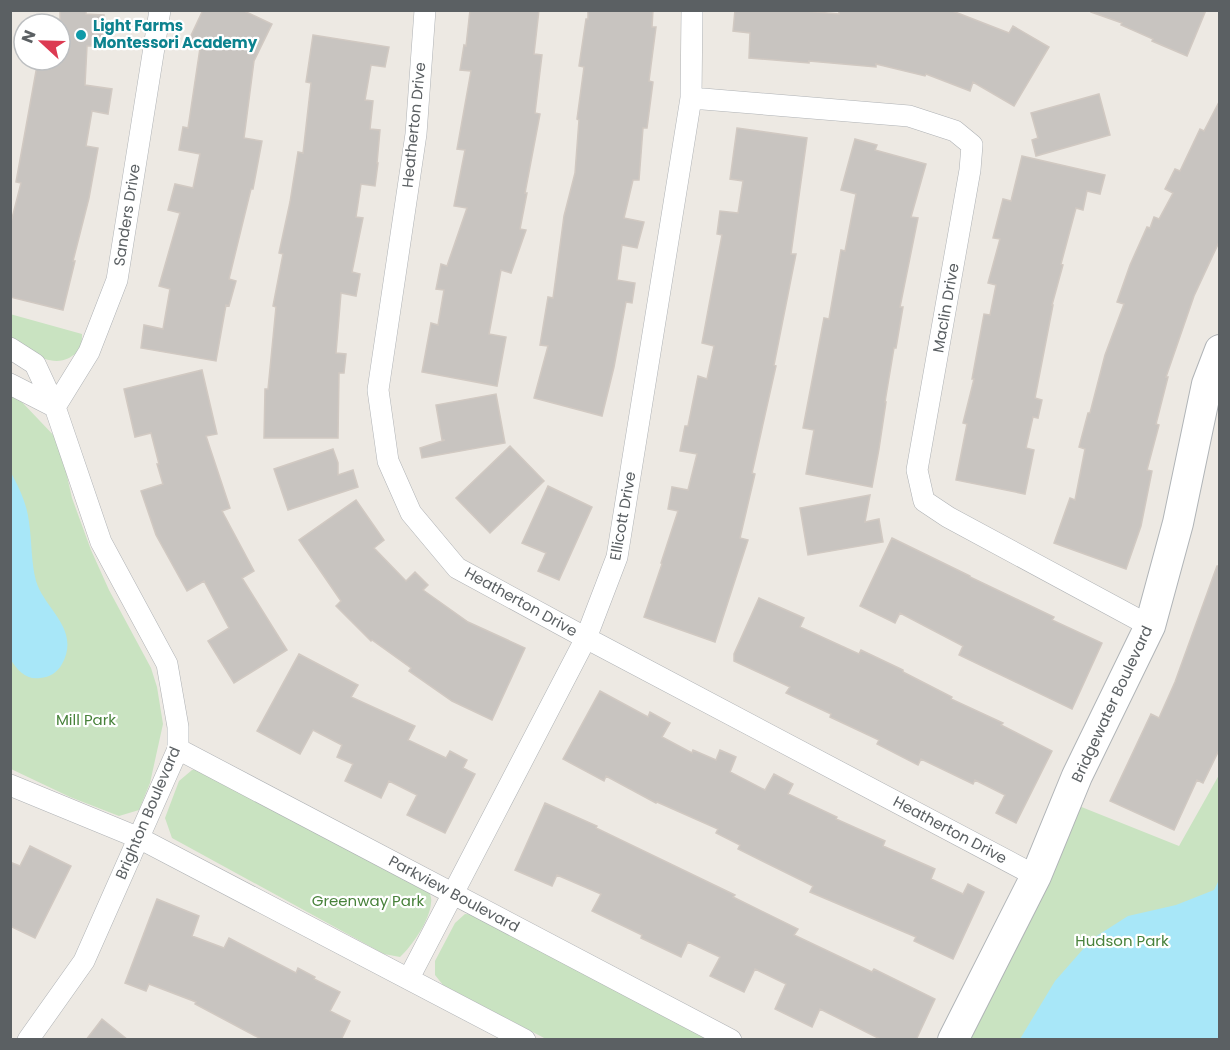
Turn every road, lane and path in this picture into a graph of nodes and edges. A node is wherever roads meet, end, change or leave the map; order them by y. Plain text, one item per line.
1 (160, 10) edge
2 (425, 10) edge
3 (692, 10) edge
4 (691, 98) junction
5 (10, 348) edge
6 (1220, 350) edge
7 (10, 384) edge
8 (55, 407) junction
9 (1150, 626) junction
10 (586, 638) junction
11 (178, 748) junction
12 (10, 785) edge
13 (139, 838) junction
14 (1036, 876) junction
15 (453, 893) junction
16 (410, 978) junction
17 (28, 1040) edge
18 (525, 1040) edge
19 (731, 1040) edge
20 (953, 1040) edge

1 - 8 street, Sanders Drive
2 - 10 street, Heatherton Drive
3 - 4 street, Ellicott Drive
4 - 9 street, Maclin Drive
4 - 10 street, Ellicott Drive
5 - 8 street, Brighton Boulevard
6 - 9 street, Bridgewater Boulevard
7 - 8 street
8 - 11 street, Brighton Boulevard
9 - 14 street, Bridgewater Boulevard
10 - 14 street, Heatherton Drive
10 - 15 street, Ellicott Drive
11 - 13 street, Brighton Boulevard
11 - 15 street, Parkview Boulevard
12 - 13 street
13 - 16 street
13 - 17 street, Brighton Boulevard
14 - 20 street, Bridgewater Boulevard
15 - 16 street, Ellicott Drive
15 - 19 street, Parkview Boulevard
16 - 18 street

